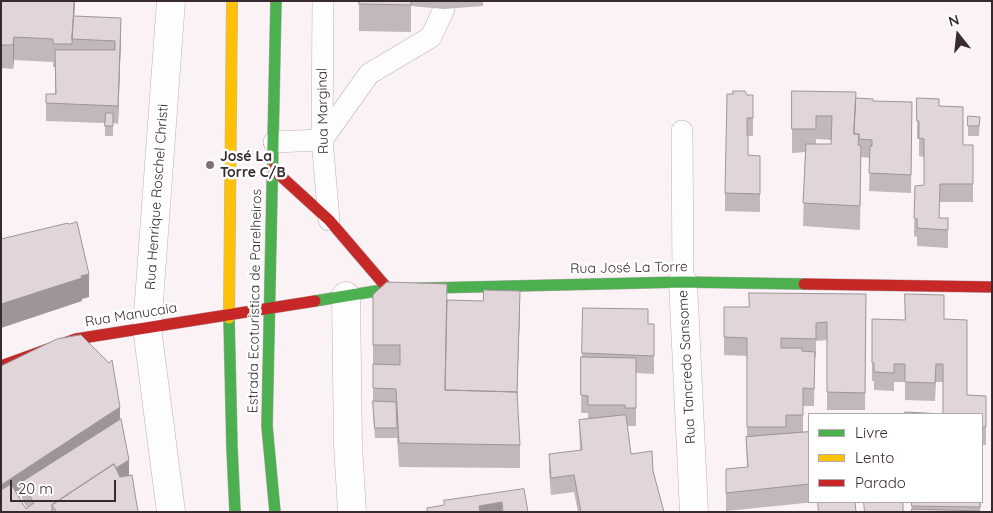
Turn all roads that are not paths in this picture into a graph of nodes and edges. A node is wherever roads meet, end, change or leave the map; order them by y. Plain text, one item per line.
1 (171, 1) edge
2 (232, 1) edge
3 (276, 1) edge
4 (323, 1) edge
5 (444, 9) dead end
6 (682, 131) dead end
7 (322, 140) junction
8 (274, 142) junction
9 (273, 169) junction
10 (329, 220) junction
11 (683, 282) junction
12 (992, 287) edge
13 (388, 289) junction
14 (346, 296) junction
15 (269, 308) junction
16 (228, 315) junction
17 (147, 328) junction
18 (1, 366) edge
19 (170, 512) edge
20 (235, 512) edge
21 (275, 512) edge
22 (352, 512) edge
23 (694, 512) edge

1 - 17 street, Rua Henrique Roschel Christi
2 - 16 main road, Estrada Ecoturistica de Parelheiros
3 - 8 main road, Estrada Ecoturistica de Parelheiros
4 - 7 lane, Rua Marginal
5 - 7 lane
6 - 11 lane, Rua Tancredo Sansome
7 - 8 lane
7 - 10 lane, Rua Marginal
8 - 9 main road, Estrada Ecoturistica de Parelheiros
9 - 10 main road
9 - 15 main road, Estrada Ecoturistica de Parelheiros
10 - 13 main road
11 - 12 main road, Rua José La Torre
11 - 13 main road, Rua José La Torre
11 - 23 street, Rua Tancredo Sansome
13 - 14 main road, Rua José La Torre
14 - 15 main road, Rua José La Torre
14 - 22 street
15 - 16 main road, Rua Manucaia
15 - 21 main road, Estrada Ecoturistica de Parelheiros
16 - 17 main road, Rua Manucaia
16 - 20 main road, Estrada Ecoturistica de Parelheiros
17 - 18 main road, Rua Manucaia
17 - 19 street, Rua Henrique Roschel Christi

